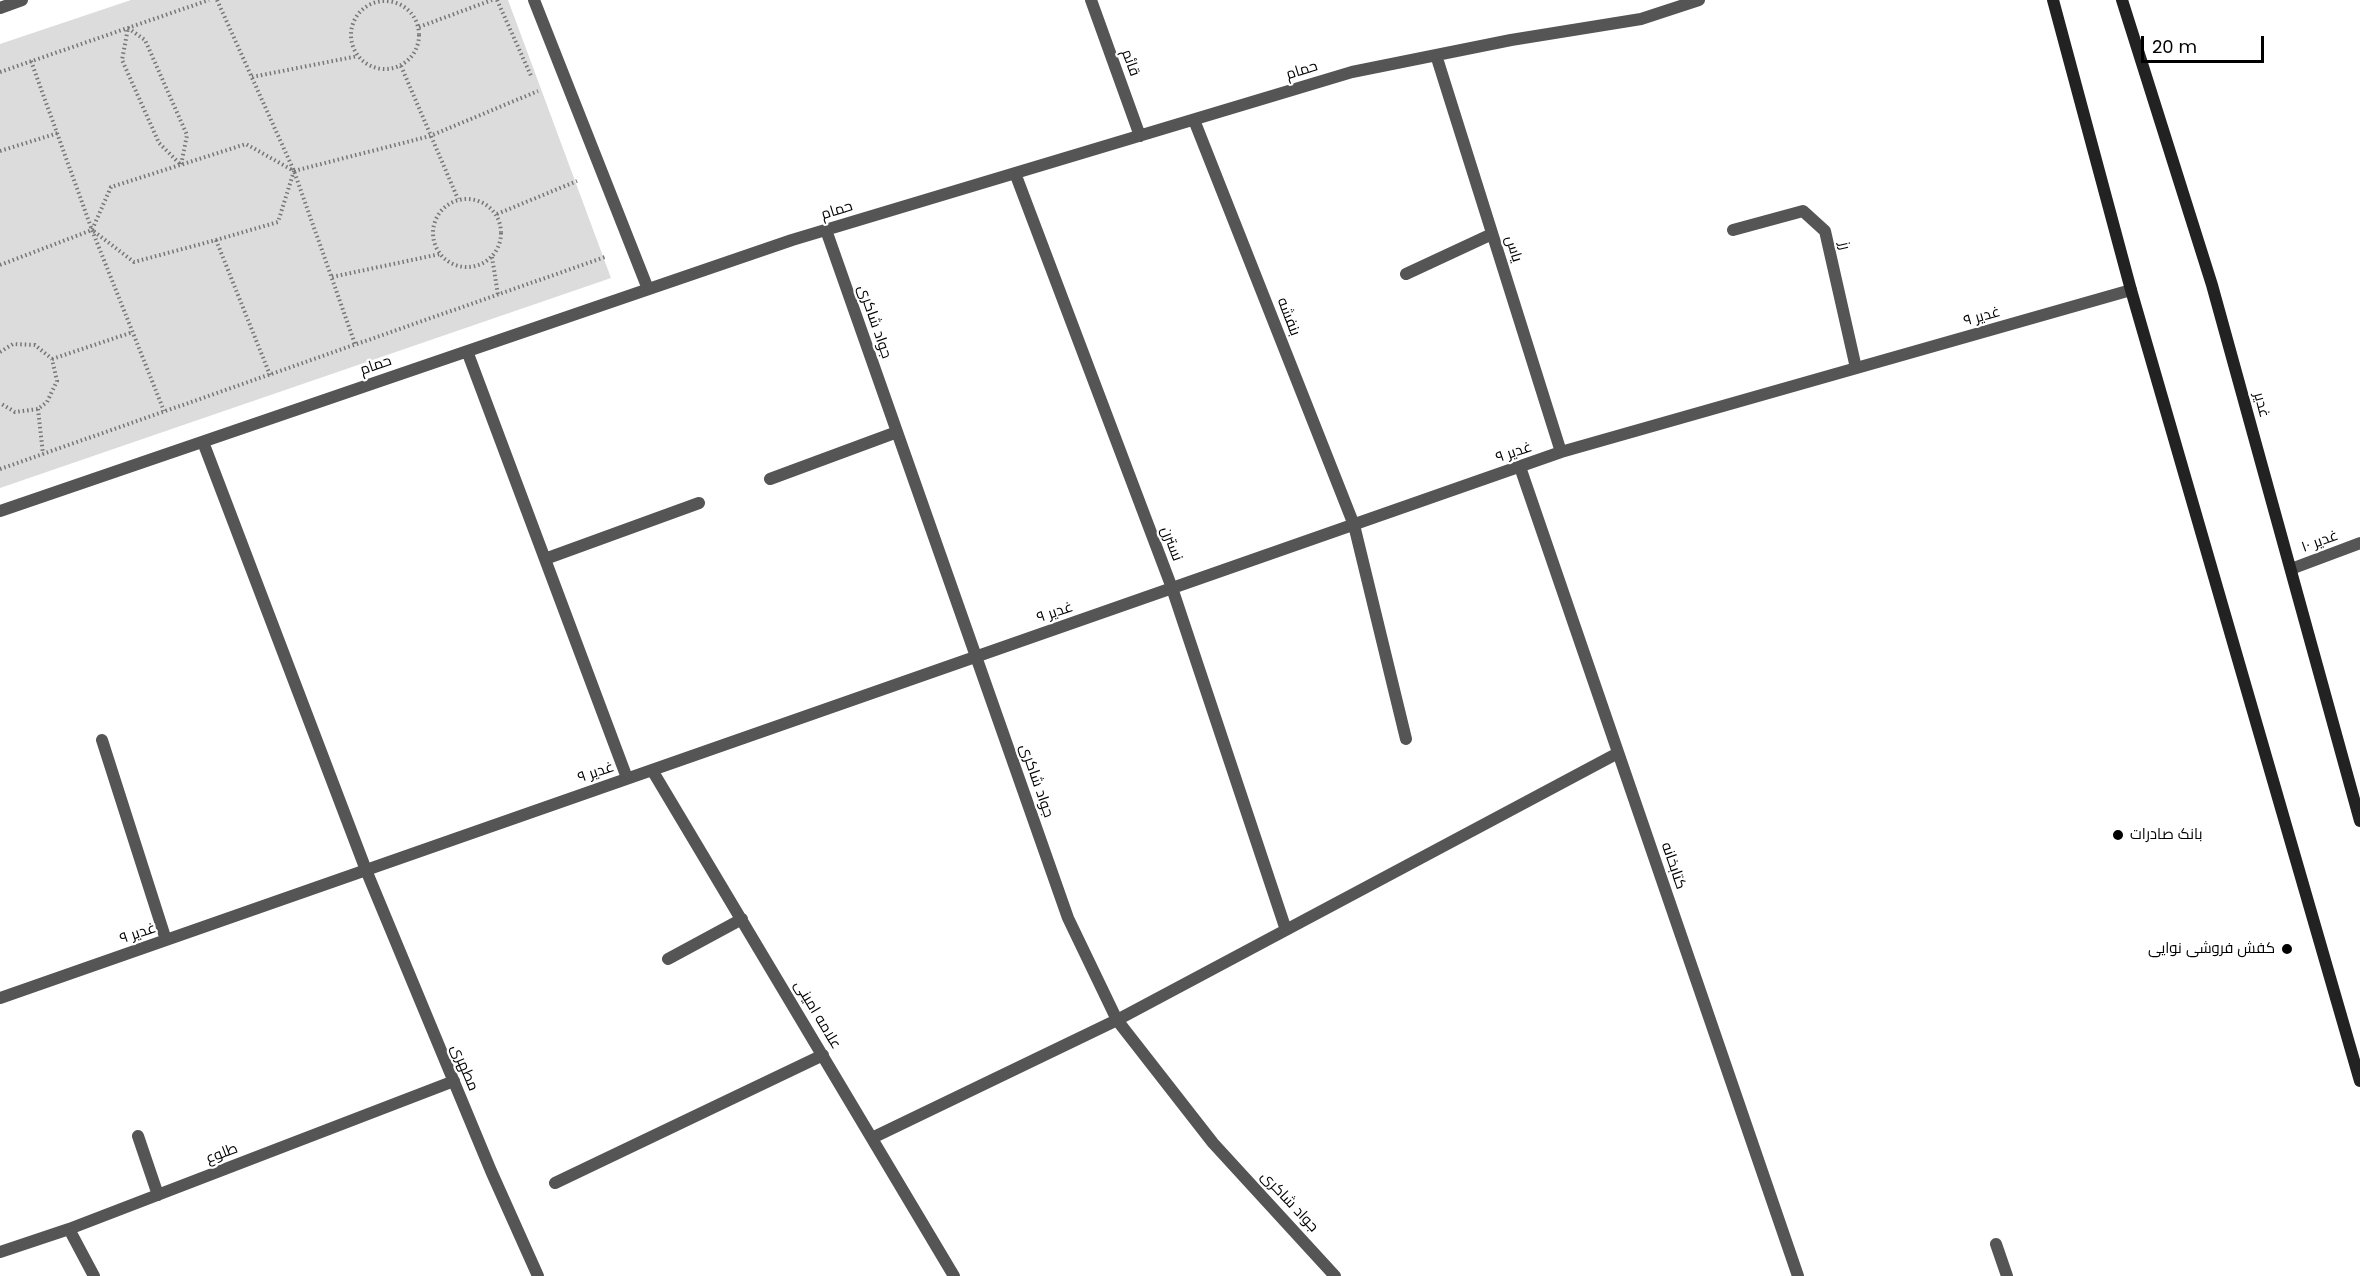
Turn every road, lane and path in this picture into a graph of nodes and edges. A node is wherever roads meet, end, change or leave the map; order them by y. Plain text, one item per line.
1 (22, 0) edge
2 (209, 0) edge
3 (217, 0) edge
4 (362, 0) edge
5 (386, 0) edge
6 (492, 0) edge
7 (497, 0) edge
8 (534, 0) edge
9 (1091, 0) edge
10 (1699, 0) edge
11 (2053, 0) edge
12 (2122, 0) edge
13 (365, 7) junction
14 (0, 8) edge
15 (418, 27) junction
16 (128, 28) junction
17 (1436, 55) junction
18 (358, 56) junction
19 (31, 61) junction
20 (400, 66) junction
21 (0, 72) edge
22 (252, 77) junction
23 (538, 91) junction
24 (542, 101) dead end
25 (1194, 120) junction
26 (57, 133) junction
27 (430, 136) junction
28 (1140, 136) junction
29 (0, 151) edge
30 (181, 165) junction
31 (294, 171) junction
32 (573, 171) dead end
33 (1015, 173) junction
34 (577, 181) junction
35 (582, 191) dead end
36 (458, 199) junction
37 (497, 214) junction
38 (92, 230) junction
39 (826, 230) junction
40 (1733, 230) dead end
41 (1492, 234) junction
42 (216, 240) junction
43 (440, 254) junction
44 (610, 256) dead end
45 (492, 257) junction
46 (0, 265) edge
47 (1406, 274) dead end
48 (332, 277) junction
49 (648, 289) junction
50 (2131, 290) junction
51 (498, 295) junction
52 (133, 332) junction
53 (0, 342) edge
54 (356, 345) junction
55 (1, 350) edge
56 (467, 351) junction
57 (52, 359) junction
58 (1856, 368) junction
59 (270, 375) junction
60 (0, 403) edge
61 (38, 409) junction
62 (164, 411) junction
63 (897, 432) junction
64 (203, 442) junction
65 (1561, 452) junction
66 (44, 454) junction
67 (1520, 466) junction
68 (0, 469) edge
69 (770, 479) dead end
70 (699, 503) dead end
71 (0, 511) edge
72 (1354, 525) junction
73 (2360, 543) edge
74 (545, 559) junction
75 (2290, 569) junction
76 (1172, 588) junction
77 (977, 657) junction
78 (1406, 739) dead end
79 (102, 740) dead end
80 (1618, 753) junction
81 (652, 770) junction
82 (627, 778) junction
83 (2360, 821) edge
84 (366, 870) junction
85 (742, 919) junction
86 (1286, 930) junction
87 (166, 940) junction
88 (668, 959) dead end
89 (0, 998) edge
90 (1117, 1020) junction
91 (823, 1055) junction
92 (454, 1081) junction
93 (2360, 1081) edge
94 (138, 1136) dead end
95 (872, 1138) junction
96 (555, 1183) dead end
97 (158, 1195) junction
98 (69, 1229) junction
99 (1996, 1244) dead end
100 (0, 1252) edge
101 (94, 1276) edge
102 (538, 1276) edge
103 (954, 1276) edge
104 (1335, 1276) edge
105 (1798, 1276) edge
106 (2007, 1276) edge

1 - 14 street
2 - 16 path
3 - 22 path
4 - 13 path
5 - 13 path
5 - 15 path
6 - 15 path
7 - 23 path
8 - 49 street
9 - 28 street, قائم
10 - 17 street, حمام
11 - 50 main road
12 - 75 main road, غدیر
13 - 18 path
15 - 20 path
16 - 19 path
16 - 30 path
16 - 30 path
17 - 25 street, حمام
17 - 41 street, یاس
18 - 20 path
18 - 22 path
19 - 21 path
19 - 26 path
20 - 27 path
22 - 31 path
23 - 24 path
23 - 27 path
25 - 28 street, حمام
25 - 72 street, بنفشه
26 - 29 path
26 - 38 path
27 - 31 path
27 - 36 path
28 - 33 street, حمام
30 - 31 path
30 - 38 path
31 - 42 path
31 - 48 path
32 - 34 path
33 - 39 street, حمام
33 - 76 street, نسترن
34 - 35 path
34 - 37 path
36 - 37 path
36 - 43 path
37 - 45 path
38 - 42 path
38 - 46 path
38 - 52 path
39 - 49 street, حمام
39 - 63 street, جواد شاکری
40 - 58 street, رز
41 - 47 street
41 - 65 street, یاس
42 - 59 path
43 - 45 path
43 - 48 path
44 - 51 path
45 - 51 path
48 - 54 path
49 - 56 street, حمام
50 - 58 street, غدیر ۹
50 - 93 main road
51 - 54 path
52 - 57 path
52 - 62 path
53 - 55 path
54 - 59 path
55 - 57 path
56 - 64 street, حمام
56 - 74 street
57 - 61 path
58 - 65 street, غدیر ۹
59 - 62 path
60 - 61 path
61 - 66 path
62 - 66 path
63 - 69 street
63 - 77 street, جواد شاکری
64 - 71 street, حمام
64 - 84 street, مطهری
65 - 67 street, غدیر ۹
66 - 68 path
67 - 72 street, غدیر ۹
67 - 80 street, کتابخانه
70 - 74 street
72 - 76 street, غدیر ۹
72 - 78 street, بنفشه
73 - 75 street, غدیر ۱۰
74 - 82 street
75 - 83 main road, غدیر
76 - 77 street, غدیر ۹
76 - 86 street, نسترن
77 - 81 street, غدیر ۹
77 - 90 street, جواد شاکری
79 - 87 street
80 - 86 street
80 - 105 street, کتابخانه
81 - 82 street, غدیر ۹
81 - 85 street, علامه امینی
82 - 84 street, غدیر ۹
84 - 87 street, غدیر ۹
84 - 92 street, مطهری
85 - 88 street
85 - 91 street, علامه امینی
86 - 90 street
87 - 89 street, غدیر ۹
90 - 95 street
90 - 104 street, جواد شاکری
91 - 95 street, علامه امینی
91 - 96 street
92 - 97 street, طلوع
92 - 102 street, مطهری
94 - 97 street
95 - 103 street, علامه امینی
97 - 98 street, طلوع
98 - 100 street, طلوع
98 - 101 street
99 - 106 street

